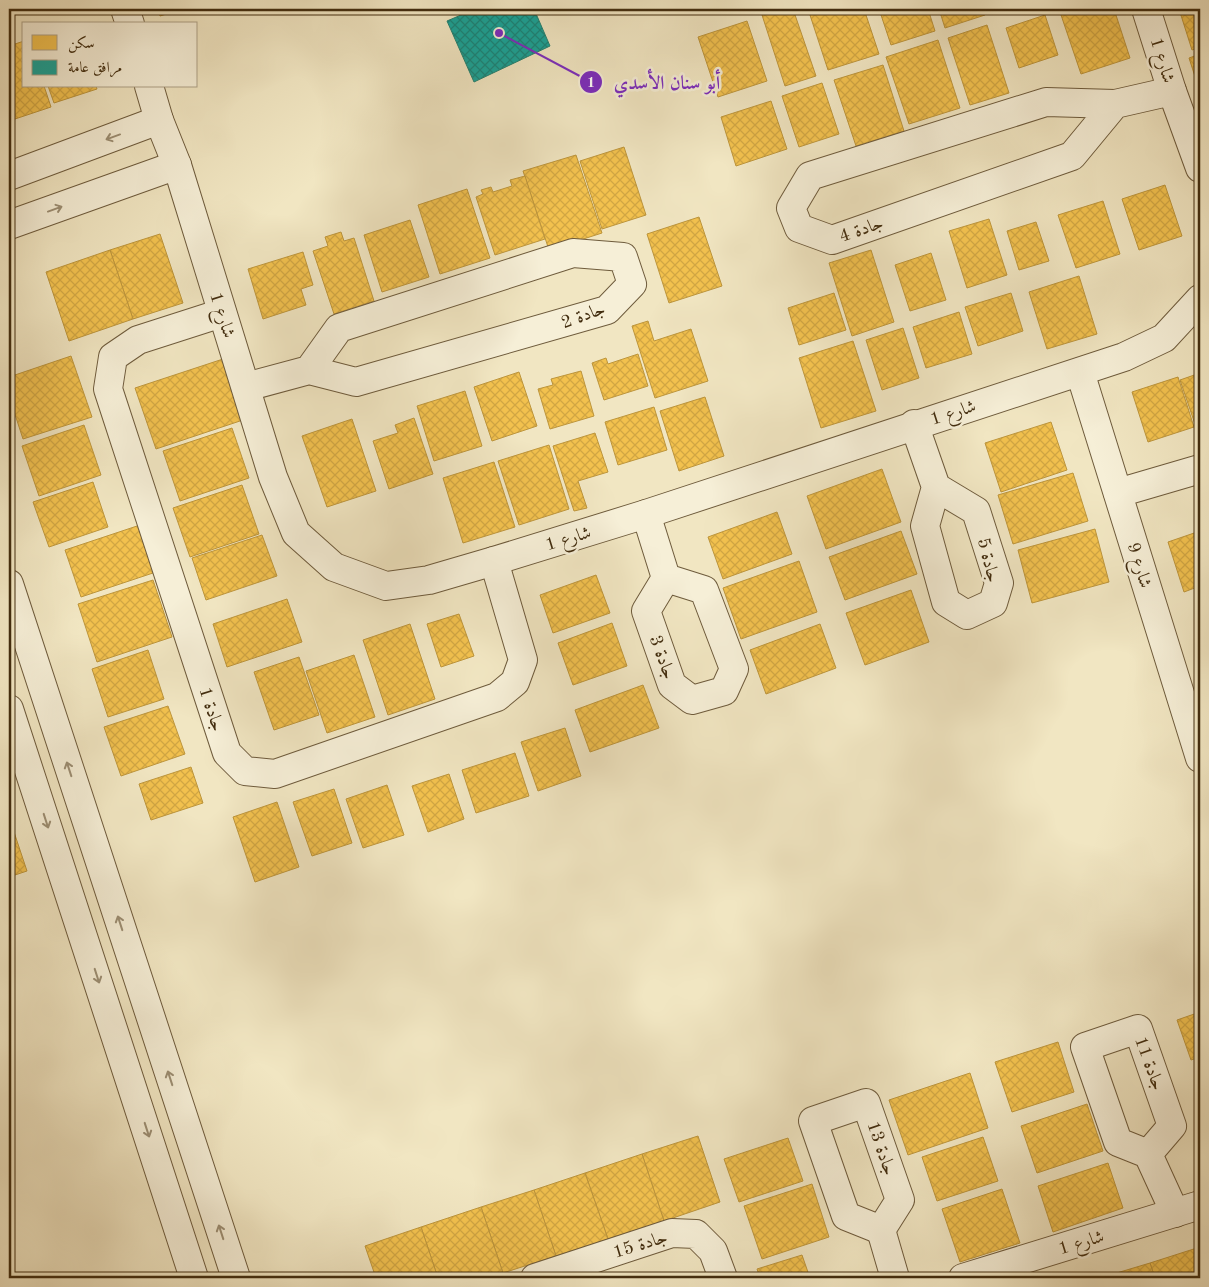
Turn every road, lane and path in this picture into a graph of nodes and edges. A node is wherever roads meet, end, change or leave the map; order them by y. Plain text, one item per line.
1 (125, 9) edge
2 (1146, 9) edge
3 (129, 22) edge
4 (150, 88) edge
5 (1172, 91) junction
6 (1115, 104) junction
7 (159, 120) junction
8 (177, 165) junction
9 (1200, 168) edge
10 (9, 176) edge
11 (9, 225) edge
12 (1200, 299) edge
13 (222, 313) junction
14 (309, 370) junction
15 (1080, 372) junction
16 (246, 386) junction
17 (914, 424) junction
18 (1200, 469) edge
19 (936, 487) dead end
20 (1118, 493) junction
21 (646, 514) junction
22 (494, 561) junction
23 (666, 578) dead end
24 (10, 596) edge
25 (20, 649) edge
26 (9, 708) edge
27 (1200, 758) edge
28 (1148, 1154) dead end
29 (1188, 1209) edge
30 (880, 1230) dead end
31 (194, 1278) edge
32 (236, 1278) edge
33 (535, 1278) edge
34 (723, 1278) edge
35 (896, 1278) edge
36 (963, 1278) edge

1 - 3 street
2 - 5 street, شارع 1
4 - 7 street, شارع 1
5 - 6 street, جادة 4
5 - 9 street, شارع 1
6 - 6 street, جادة 4
7 - 8 street, شارع 1
7 -> 10 street
11 -> 8 street
8 - 13 street, شارع 1
12 - 15 street, شارع 1
13 - 16 street, شارع 1
13 - 22 street, جادة 1
14 - 14 street, جادة 2
14 - 16 street, جادة 2
15 - 17 street, شارع 1
15 - 20 street, شارع 9
16 - 22 street, شارع 1
17 - 19 street
17 - 21 street, شارع 1
18 - 20 street
20 - 27 street, شارع 9
21 - 22 street, شارع 1
21 - 23 street
24 - 25 street
32 -> 25 street
26 -> 31 street
28 - 29 street
29 - 36 street, شارع 1
30 - 35 street
33 - 34 street, جادة 15

